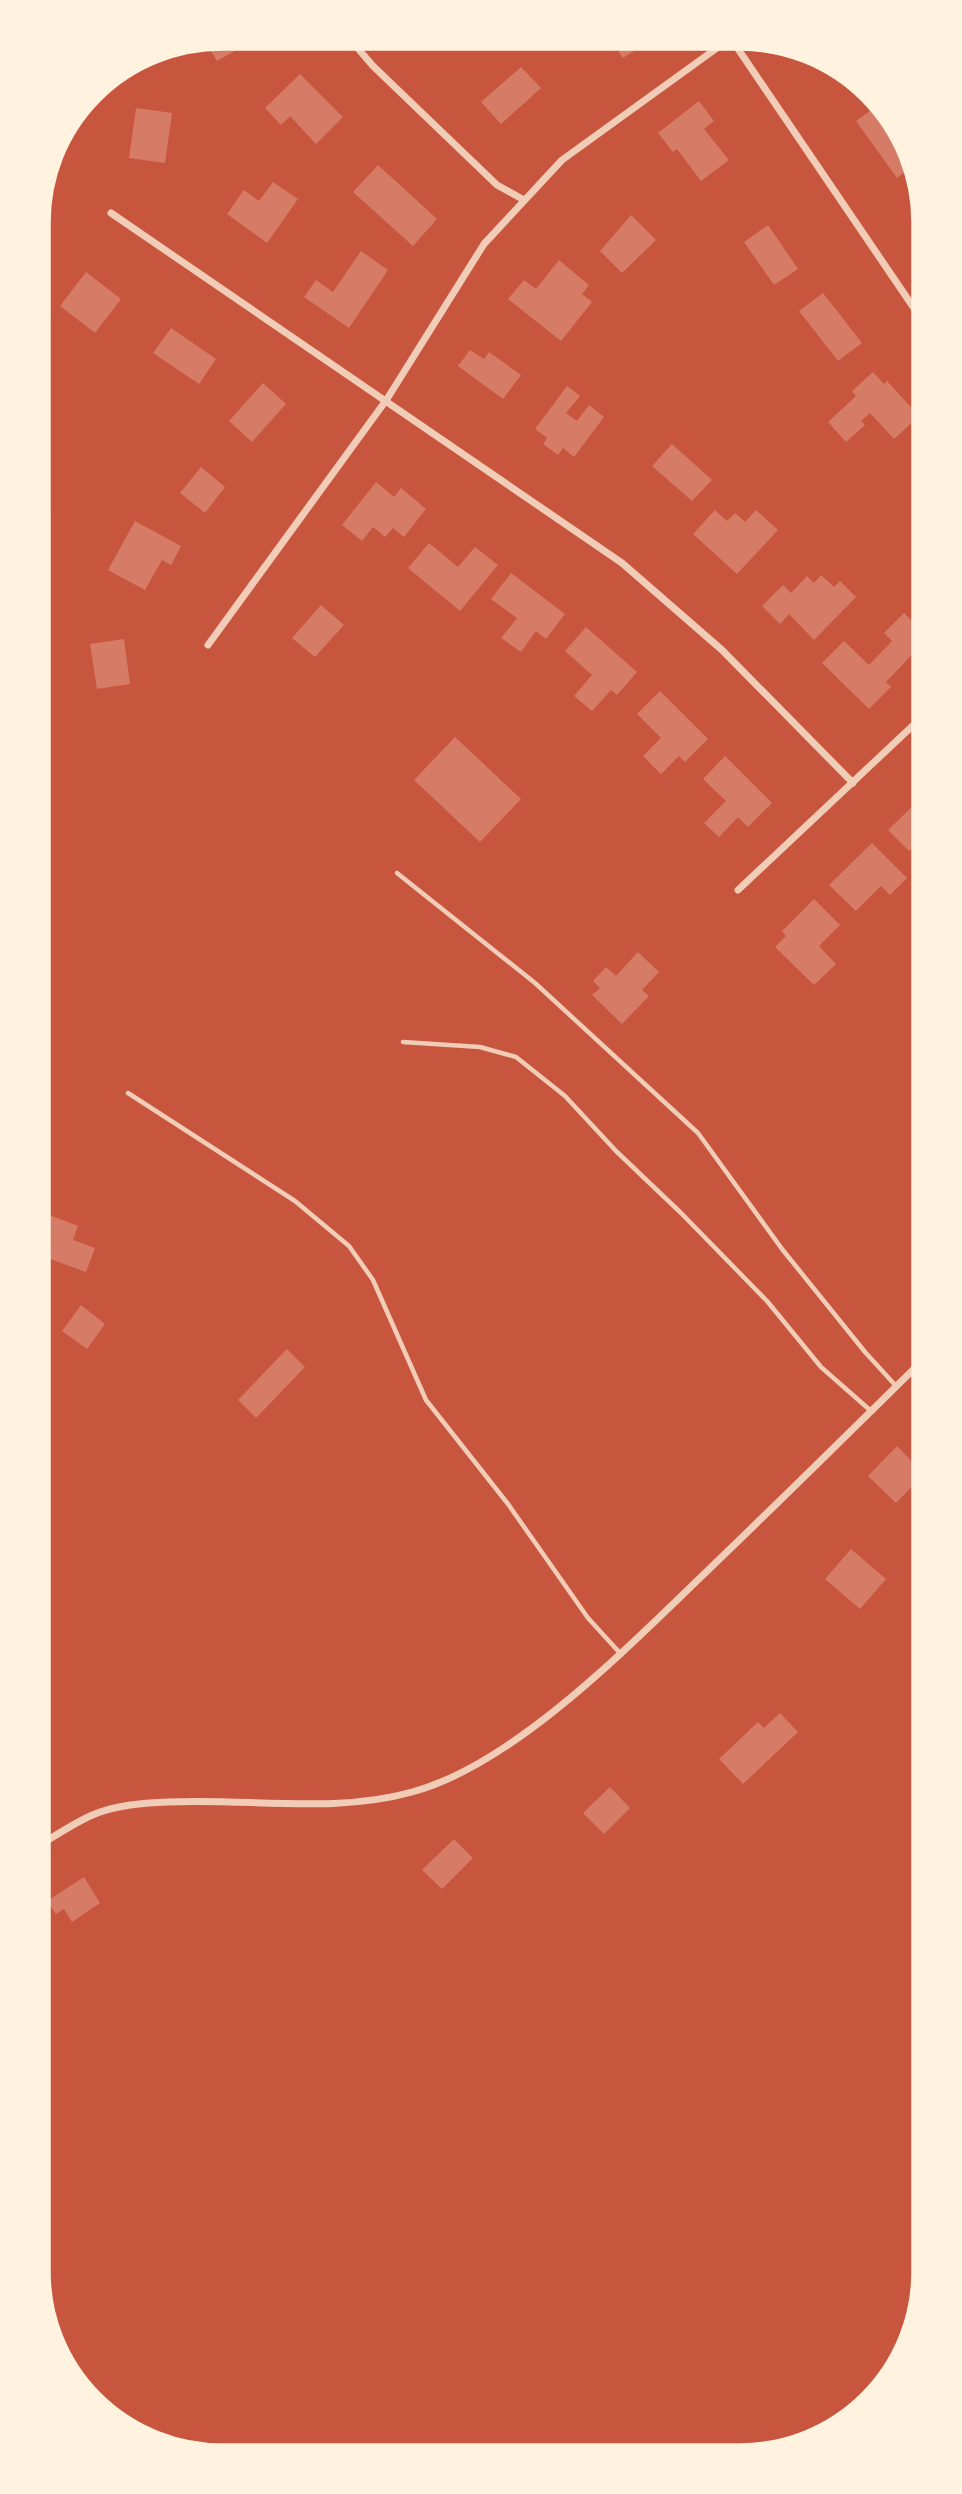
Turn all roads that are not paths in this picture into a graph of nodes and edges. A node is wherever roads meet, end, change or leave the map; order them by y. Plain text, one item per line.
1 (358, 49) edge
2 (717, 49) edge
3 (736, 49) edge
4 (524, 200) junction
5 (111, 213) dead end
6 (913, 307) edge
7 (387, 399) junction
8 (208, 645) dead end
9 (913, 726) edge
10 (853, 783) junction
11 (397, 873) dead end
12 (738, 890) dead end
13 (404, 1042) dead end
14 (128, 1093) dead end
15 (913, 1370) edge
16 (897, 1386) junction
17 (872, 1411) junction
18 (619, 1653) junction
19 (49, 1840) edge

1 - 4 street
2 - 4 street
3 - 6 street
4 - 7 street
5 - 7 street
7 - 8 street
7 - 10 street
9 - 10 street
10 - 12 street
11 - 16 lane
13 - 17 lane
14 - 18 lane
15 - 16 street
16 - 17 street
17 - 18 street
18 - 19 street

